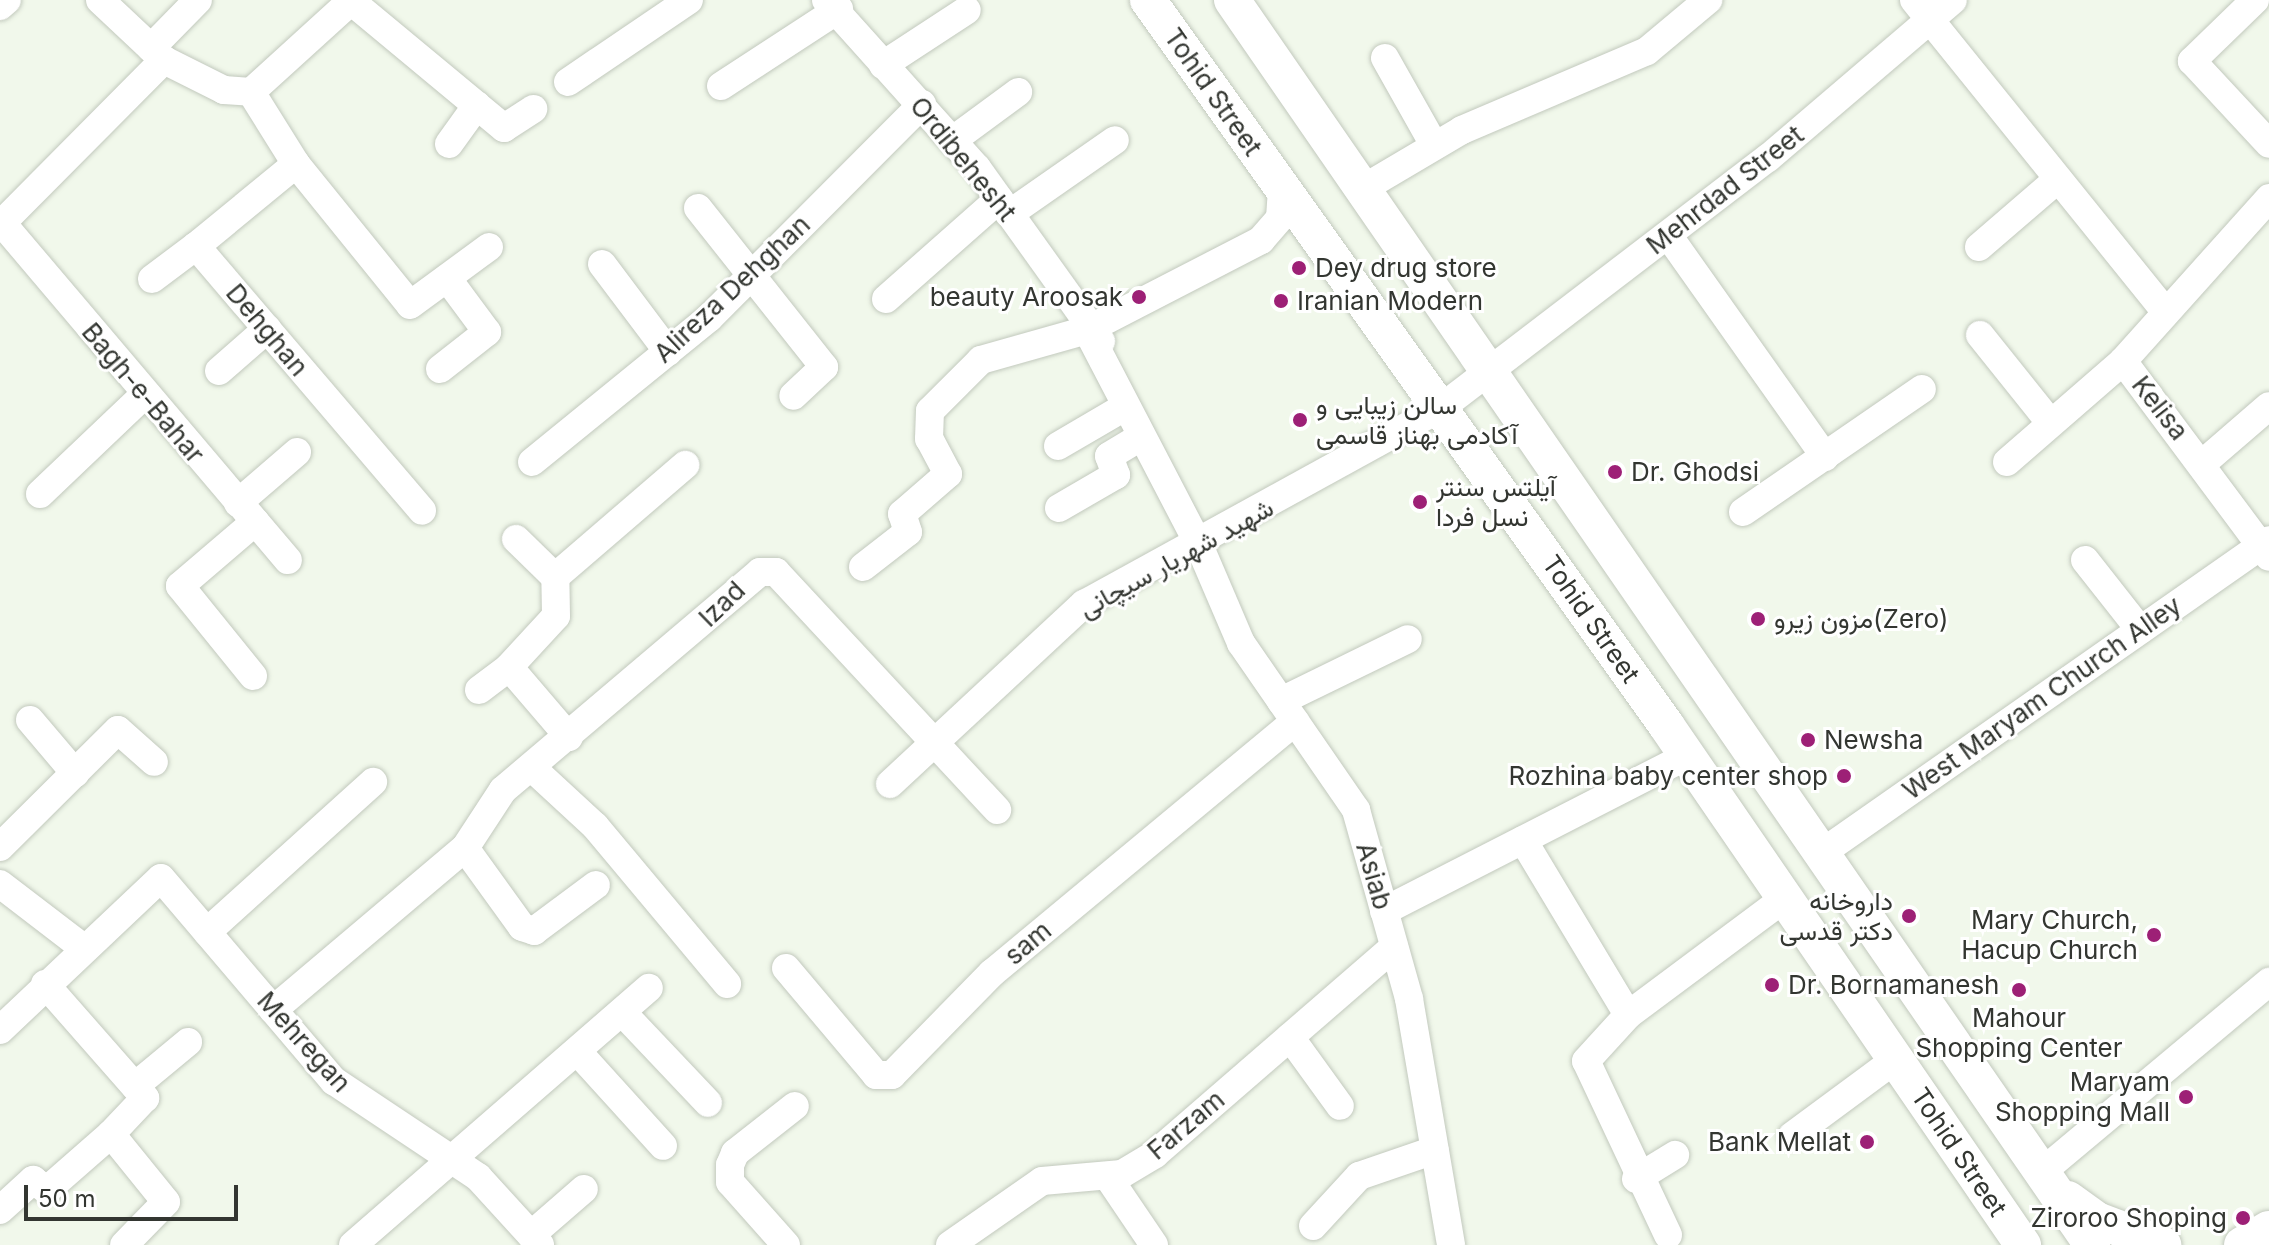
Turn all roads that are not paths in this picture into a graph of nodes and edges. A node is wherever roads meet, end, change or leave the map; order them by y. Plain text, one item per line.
1 (7, 0) edge
2 (100, 0) edge
3 (198, 0) edge
4 (689, 0) edge
5 (1148, 0) edge
6 (1232, 0) edge
7 (1708, 0) edge
8 (1953, 0) edge
9 (2255, 0) edge
10 (351, 1) edge
11 (833, 4) edge
12 (0, 6) edge
13 (967, 10) dead end
14 (1922, 10) edge
15 (157, 54) junction
16 (1385, 58) dead end
17 (883, 65) junction
18 (568, 82) dead end
19 (721, 86) dead end
20 (251, 92) junction
21 (1018, 92) dead end
22 (922, 104) junction
23 (477, 105) junction
24 (533, 109) dead end
25 (953, 140) junction
26 (1115, 140) dead end
27 (449, 144) dead end
28 (2269, 144) edge
29 (1434, 145) junction
30 (296, 164) junction
31 (2058, 179) junction
32 (1364, 188) junction
33 (1282, 191) junction
34 (2269, 198) edge
35 (1004, 206) junction
36 (698, 208) dead end
37 (1, 224) edge
38 (1668, 235) junction
39 (196, 246) junction
40 (489, 247) dead end
41 (1979, 247) dead end
42 (602, 264) dead end
43 (750, 277) junction
44 (447, 278) junction
45 (152, 279) dead end
46 (886, 299) dead end
47 (2163, 309) junction
48 (267, 329) junction
49 (1087, 330) junction
50 (1980, 335) dead end
51 (668, 352) junction
52 (2123, 361) junction
53 (440, 369) dead end
54 (219, 371) dead end
55 (1491, 371) junction
56 (1922, 389) dead end
57 (143, 396) junction
58 (793, 396) dead end
59 (2269, 406) edge
60 (1442, 407) junction
61 (1123, 408) junction
62 (2049, 421) junction
63 (1139, 438) junction
64 (1058, 446) dead end
65 (297, 452) dead end
66 (1825, 457) junction
67 (532, 462) dead end
68 (2007, 462) dead end
69 (2203, 463) junction
70 (685, 465) dead end
71 (40, 494) dead end
72 (1059, 508) dead end
73 (422, 511) dead end
74 (246, 512) junction
75 (1743, 512) dead end
76 (516, 539) dead end
77 (1206, 540) junction
78 (2266, 547) edge
79 (288, 560) dead end
80 (2085, 560) dead end
81 (863, 567) dead end
82 (555, 577) junction
83 (2140, 630) junction
84 (1408, 639) dead end
85 (509, 667) junction
86 (253, 676) dead end
87 (479, 690) dead end
88 (1288, 711) junction
89 (30, 720) dead end
90 (569, 737) junction
91 (935, 743) junction
92 (1687, 756) junction
93 (154, 762) dead end
94 (531, 767) junction
95 (75, 773) junction
96 (373, 782) dead end
97 (890, 784) dead end
98 (997, 810) dead end
99 (1523, 840) junction
100 (0, 847) edge
101 (465, 848) junction
102 (1823, 852) junction
103 (0, 884) edge
104 (596, 885) dead end
105 (1785, 898) junction
106 (1384, 911) junction
107 (207, 932) junction
108 (82, 947) junction
109 (1394, 947) junction
110 (786, 968) dead end
111 (2269, 982) edge
112 (45, 984) junction
113 (727, 984) dead end
114 (649, 988) dead end
115 (273, 1010) junction
116 (622, 1012) junction
117 (1628, 1015) junction
118 (0, 1030) edge
119 (1290, 1037) junction
120 (188, 1042) dead end
121 (577, 1051) junction
122 (1896, 1059) junction
123 (135, 1086) junction
124 (708, 1103) dead end
125 (795, 1106) dead end
126 (1340, 1106) dead end
127 (111, 1134) junction
128 (1792, 1136) dead end
129 (663, 1146) dead end
130 (1435, 1150) junction
131 (1675, 1155) dead end
132 (452, 1162) junction
133 (1108, 1177) junction
134 (1636, 1179) junction
135 (2050, 1181) junction
136 (584, 1189) dead end
137 (0, 1210) edge
138 (1313, 1226) dead end
139 (2269, 1229) edge
140 (1668, 1235) dead end
141 (535, 1240) edge
142 (124, 1245) edge
143 (353, 1245) edge
144 (786, 1245) edge
145 (950, 1245) edge
146 (1154, 1245) edge
147 (1451, 1245) edge
148 (2023, 1245) edge
149 (2092, 1245) edge
150 (2163, 1245) edge
151 (2242, 1245) edge

1 - 12 street
2 - 15 street
3 - 15 street
4 - 18 street
5 - 33 main road, Tohid Street
6 - 32 main road
7 - 29 street
8 - 14 street, Mehrdad Street
9 - 28 street
10 - 20 street
10 - 23 street
11 - 17 street, Ordibehesht
11 - 19 street
13 - 17 street
14 - 31 street
14 - 38 street, Mehrdad Street
15 - 20 street
15 - 37 street
16 - 29 street
17 - 22 street, Ordibehesht
20 - 30 street
21 - 25 street
22 - 25 street, Ordibehesht
22 - 43 street, Alireza Dehghan
23 - 24 street
23 - 27 street
25 - 35 street, Ordibehesht
26 - 35 street
29 - 32 street
30 - 39 street
30 - 44 street
31 - 41 street
31 - 47 street
32 - 55 main road
33 - 49 street
33 - 60 main road, Tohid Street
34 - 47 street, Kelisa
35 - 46 street
35 - 49 street, Ordibehesht
36 - 43 street
37 - 57 street, Bagh-e-Bahar
38 - 55 street, Mehrdad Street
38 - 66 street
39 - 45 street
39 - 48 street, Dehghan
40 - 44 street
42 - 51 street
43 - 51 street, Alireza Dehghan
43 - 58 street
44 - 53 street
47 - 52 street, Kelisa
48 - 54 street
48 - 73 street, Dehghan
49 - 61 street, Ordibehesht
49 - 77 street, Ordibehesht
49 - 81 street
50 - 62 street
51 - 67 street, Alireza Dehghan
52 - 62 street
52 - 69 street, Kelisa
55 - 60 street, Mehrdad Street
55 - 102 main road
56 - 66 street
57 - 71 street
57 - 74 street, Bagh-e-Bahar
59 - 69 street
60 - 77 street, شهید شهریار سیچانی
60 - 92 main road, Tohid Street
61 - 63 street, Ordibehesht
61 - 64 street
62 - 68 street
63 - 72 street
63 - 77 street, Ordibehesht
65 - 74 street
66 - 75 street
69 - 78 street, Kelisa
70 - 82 street
74 - 79 street, Bagh-e-Bahar
74 - 86 street
76 - 82 street
77 - 88 street, Asiab
77 - 91 street, شهید شهریار سیچانی
78 - 83 street, West Maryam Church Alley
80 - 83 street
82 - 85 street
83 - 102 street, West Maryam Church Alley
84 - 88 street, sam
85 - 87 street
85 - 90 street
88 - 106 street, Asiab
88 - 110 street, sam
89 - 95 street
90 - 91 street, Izad
90 - 94 street, Izad
91 - 97 street, شهید شهریار سیچانی
91 - 98 street
92 - 99 street
92 - 105 main road, Tohid Street
93 - 95 street
94 - 101 street, Izad
94 - 113 street
95 - 100 street
96 - 107 street
99 - 106 street
99 - 117 street
101 - 104 street
101 - 115 street, Izad
102 - 135 main road
103 - 108 street
105 - 117 street
105 - 122 main road, Tohid Street
106 - 109 street, Asiab
107 - 108 street, Mehregan
107 - 115 street, Mehregan
108 - 112 street
109 - 119 street, Farzam
109 - 130 street, Asiab
111 - 135 street
112 - 118 street
112 - 123 street
114 - 116 street
115 - 132 street, Mehregan
116 - 121 street
116 - 124 street
117 - 134 street
119 - 126 street
119 - 133 street, Farzam
120 - 123 street
121 - 129 street
121 - 132 street
122 - 128 street
122 - 148 main road, Tohid Street
123 - 127 street
125 - 144 street
127 - 137 street
127 - 142 street
130 - 138 street
130 - 147 street, Asiab
131 - 134 street
132 - 141 street, Mehregan
132 - 143 street
133 - 145 street, Farzam
133 - 146 street
134 - 140 street
135 - 149 main road
135 - 150 main road
136 - 141 street
139 - 151 main road

